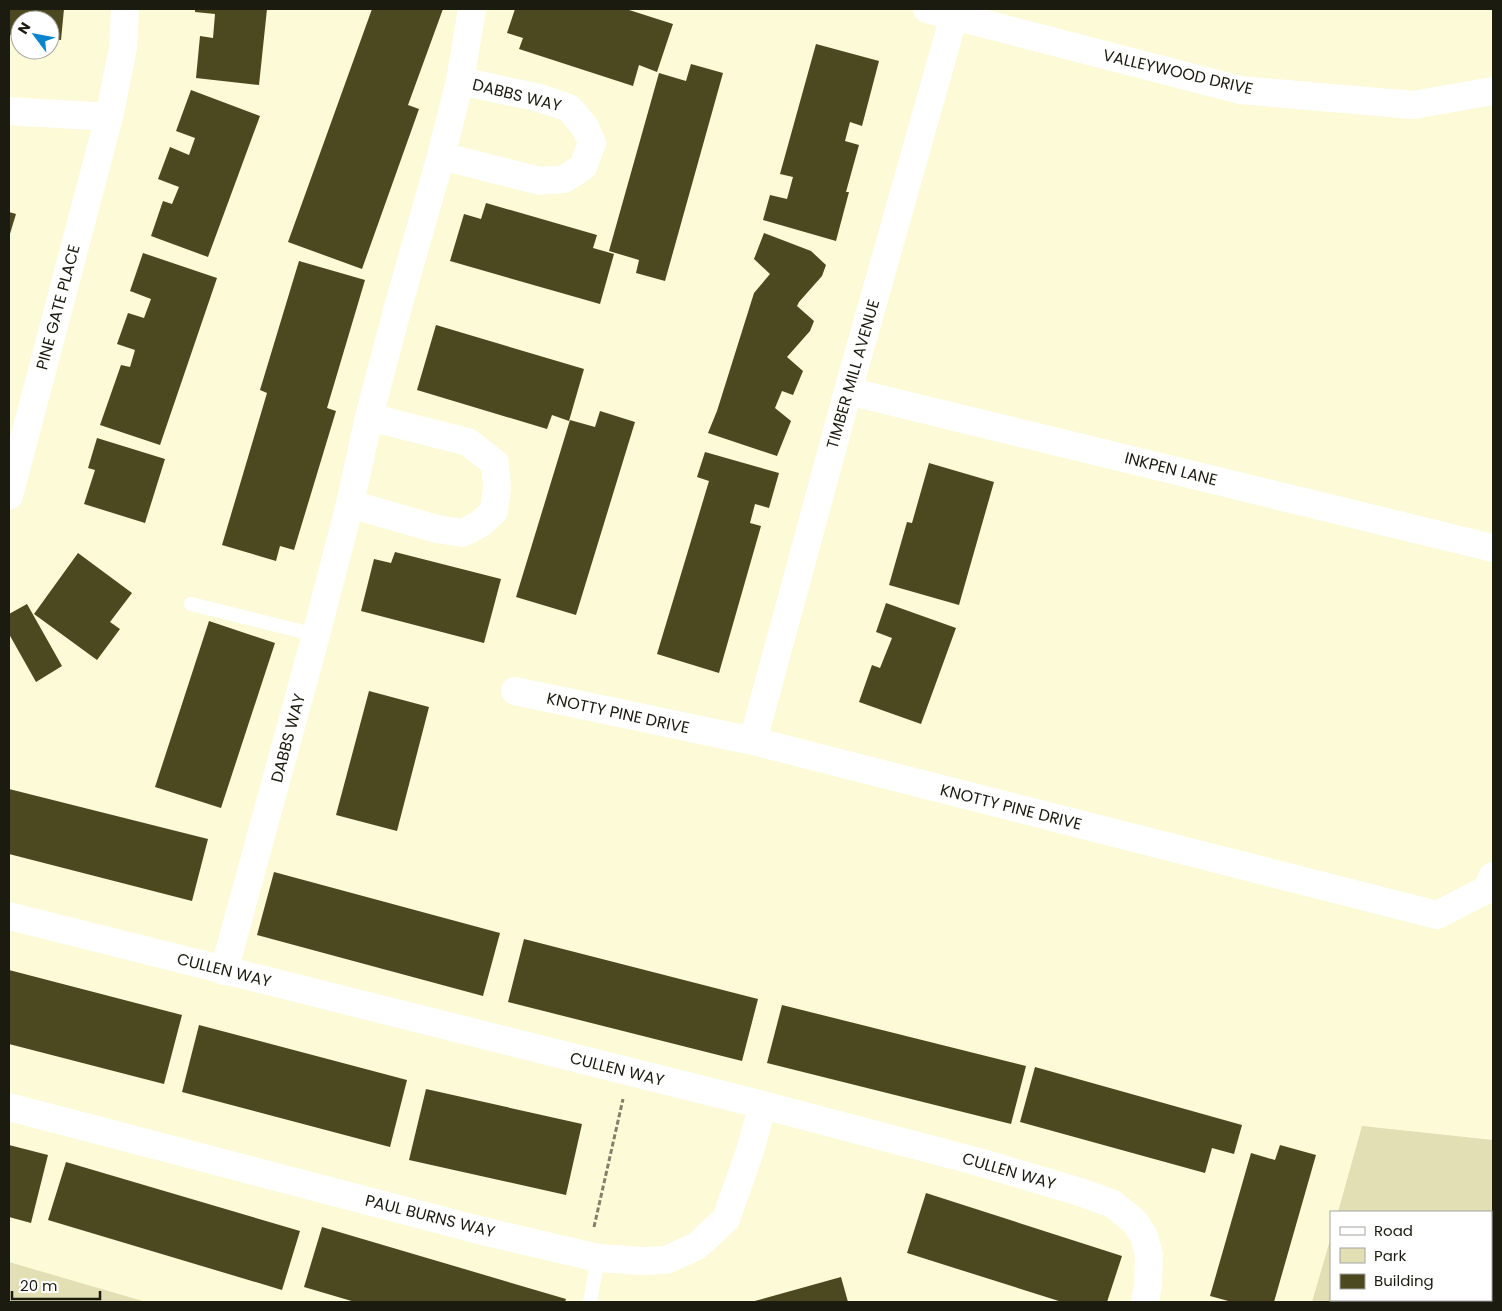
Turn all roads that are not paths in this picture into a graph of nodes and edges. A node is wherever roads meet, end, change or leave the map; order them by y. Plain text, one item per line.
1 (125, 9) edge
2 (472, 9) edge
3 (927, 9) edge
4 (955, 12) edge
5 (460, 81) junction
6 (1493, 91) edge
7 (9, 111) edge
8 (109, 117) junction
9 (441, 156) junction
10 (848, 391) junction
11 (370, 417) junction
12 (9, 496) edge
13 (350, 504) junction
14 (1493, 548) edge
15 (191, 604) dead end
16 (316, 636) junction
17 (515, 692) dead end
18 (753, 741) junction
19 (1493, 876) edge
20 (9, 916) edge
21 (224, 971) junction
22 (763, 1105) junction
23 (9, 1107) edge
24 (593, 1257) junction
25 (590, 1302) edge
26 (1145, 1302) edge

1 - 8 street, PINE GATE PLACE
2 - 5 street, DABBS WAY
3 - 4 street, VALLEYWOOD DRIVE
4 - 6 street, VALLEYWOOD DRIVE
4 - 10 street, TIMBER MILL AVENUE
5 - 9 street, DABBS WAY
5 - 9 street, DABBS WAY
7 - 8 street
8 - 12 street, PINE GATE PLACE
9 - 11 street, DABBS WAY
10 - 14 street, INKPEN LANE
10 - 18 street, TIMBER MILL AVENUE
11 - 13 street, DABBS WAY
11 - 13 street
13 - 16 street, DABBS WAY
15 - 16 lane
16 - 21 street, DABBS WAY
17 - 18 street, KNOTTY PINE DRIVE
18 - 19 street, KNOTTY PINE DRIVE
20 - 21 street, CULLEN WAY
21 - 22 street, CULLEN WAY
22 - 24 street, PAUL BURNS WAY
22 - 26 street, CULLEN WAY
23 - 24 street, PAUL BURNS WAY
24 - 25 lane

